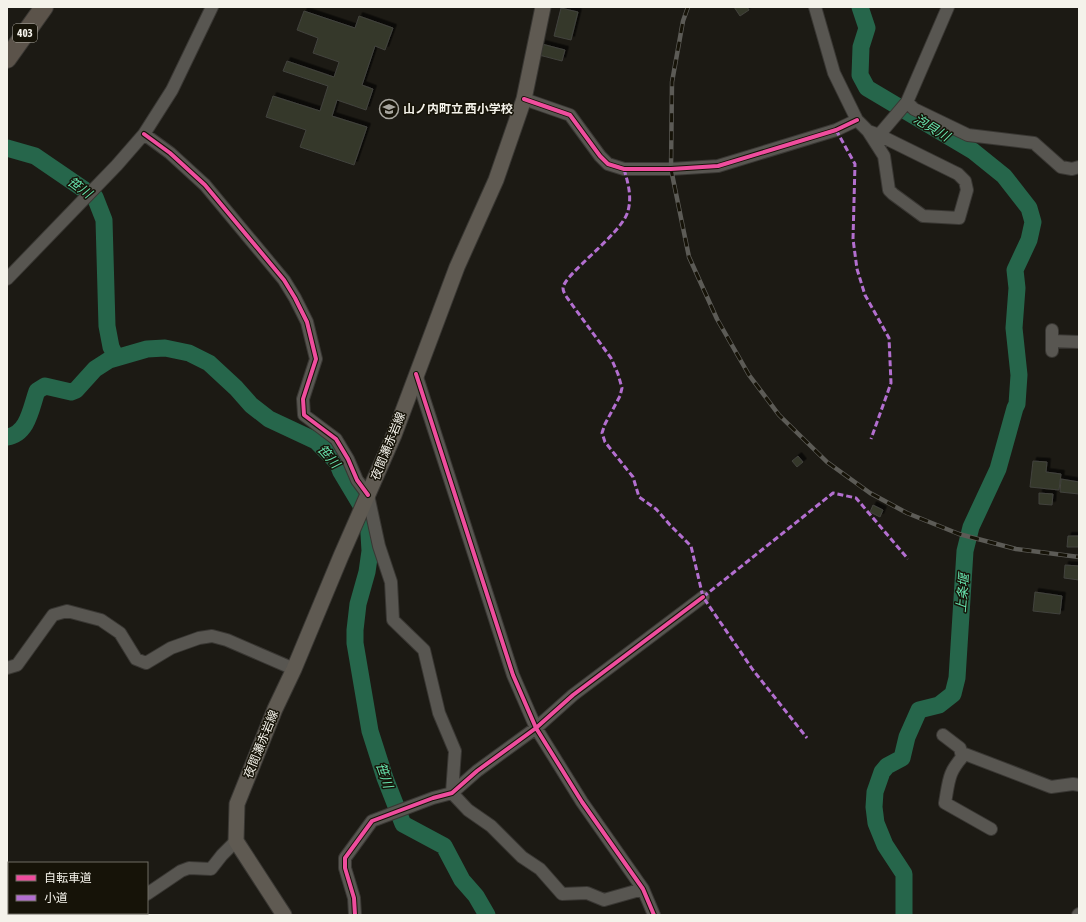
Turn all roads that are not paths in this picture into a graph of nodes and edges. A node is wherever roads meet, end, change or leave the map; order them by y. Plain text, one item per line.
1 (44, 7) edge
2 (212, 7) edge
3 (543, 7) edge
4 (815, 7) edge
5 (948, 7) edge
6 (7, 59) edge
7 (524, 99) junction
8 (902, 107) junction
9 (857, 120) junction
10 (874, 133) junction
11 (144, 134) junction
12 (1079, 167) edge
13 (7, 279) edge
14 (1052, 341) dead end
15 (1079, 342) edge
16 (416, 374) junction
17 (367, 498) junction
18 (703, 596) dead end
19 (7, 668) edge
20 (294, 669) junction
21 (536, 728) junction
22 (943, 736) dead end
23 (962, 757) junction
24 (1079, 785) edge
25 (452, 793) junction
26 (991, 829) dead end
27 (236, 841) junction
28 (643, 889) junction
29 (148, 893) edge
30 (284, 915) edge
31 (355, 915) edge
32 (654, 915) edge

1 - 6 highway, 403
2 - 11 street
3 - 7 main road, 夜間瀬赤岩線
4 - 9 street
5 - 8 street
7 - 9 street
7 - 16 main road, 夜間瀬赤岩線
8 - 10 street
8 - 12 street
9 - 10 street
10 - 10 street
11 - 13 street
11 - 17 street
14 - 15 street
16 - 17 main road, 夜間瀬赤岩線
16 - 21 street
17 - 20 main road, 夜間瀬赤岩線
17 - 25 street
18 - 21 street
19 - 20 street
20 - 27 main road, 夜間瀬赤岩線
21 - 25 street
21 - 28 street
22 - 23 street
23 - 24 street
23 - 26 street
25 - 28 street
25 - 31 street
27 - 29 street
27 - 30 main road
28 - 32 street

